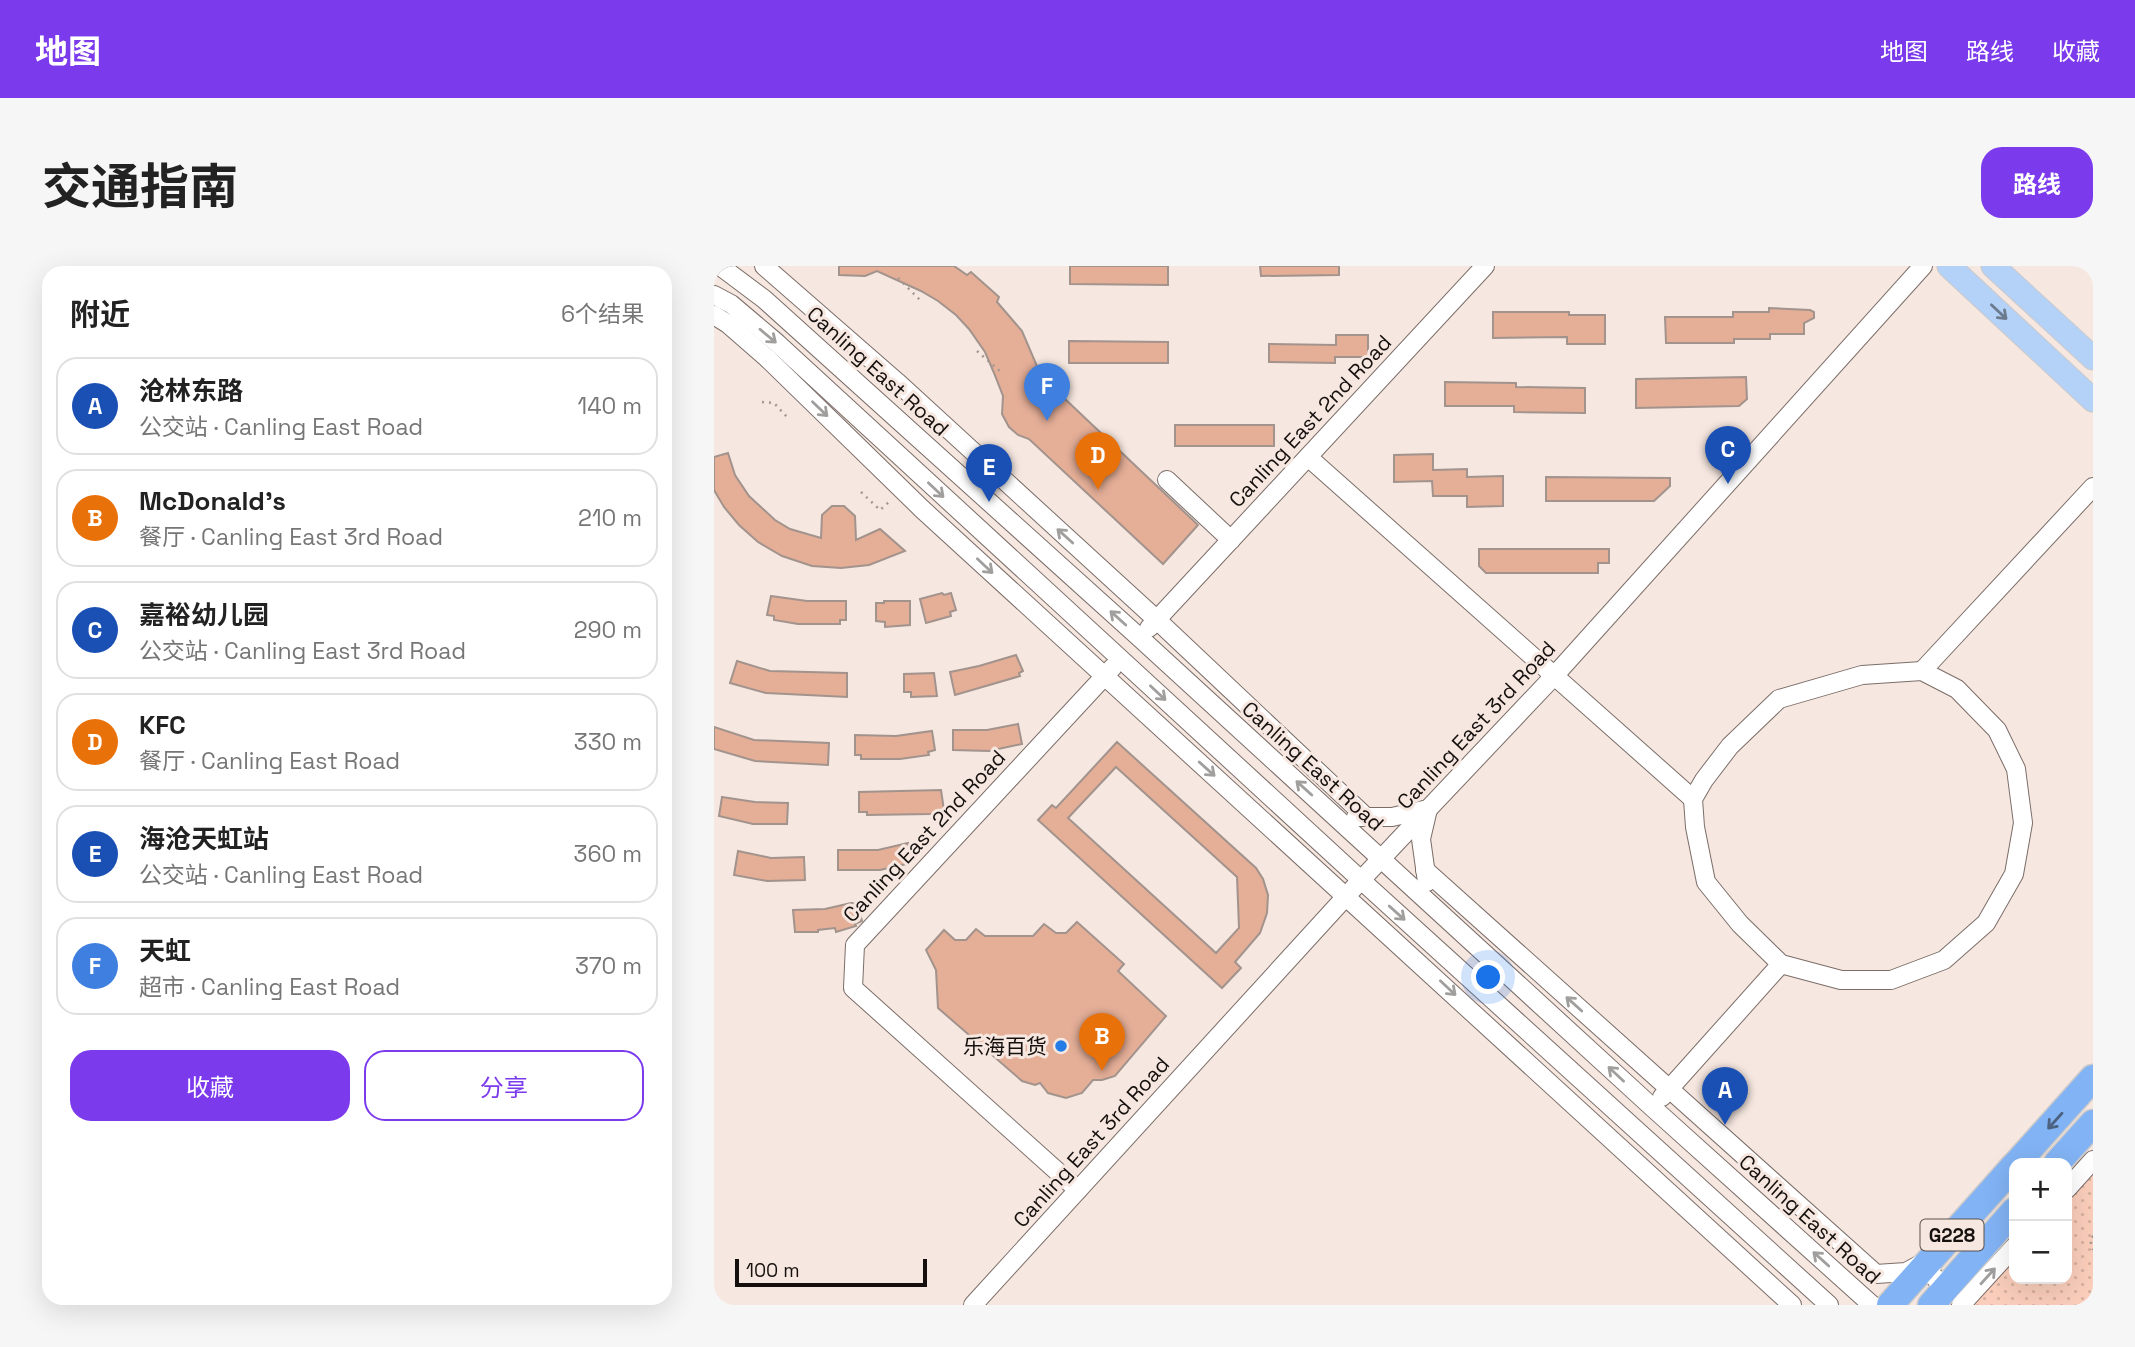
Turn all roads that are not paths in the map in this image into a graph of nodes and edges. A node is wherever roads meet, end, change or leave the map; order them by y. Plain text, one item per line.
1 (720, 266) edge
2 (764, 266) edge
3 (1485, 266) edge
4 (1923, 266) edge
5 (1949, 266) edge
6 (1993, 266) edge
7 (714, 295) edge
8 (714, 316) edge
9 (2093, 358) edge
10 (2093, 400) edge
11 (1308, 457) junction
12 (1167, 480) dead end
13 (2093, 487) edge
14 (1231, 540) junction
15 (1157, 620) junction
16 (1140, 638) junction
17 (1120, 659) junction
18 (1922, 671) junction
19 (1555, 675) junction
20 (1104, 676) junction
21 (1693, 799) junction
22 (1428, 809) junction
23 (1334, 816) junction
24 (1366, 817) junction
25 (1382, 859) junction
26 (1425, 870) junction
27 (1361, 880) junction
28 (1347, 896) junction
29 (1432, 903) junction
30 (1781, 964) junction
31 (2093, 1078) edge
32 (1669, 1089) junction
33 (1653, 1108) junction
34 (2093, 1123) edge
35 (2021, 1158) edge
36 (2062, 1158) edge
37 (2093, 1160) edge
38 (2009, 1172) edge
39 (2072, 1183) edge
40 (1078, 1190) junction
41 (2009, 1217) edge
42 (2009, 1252) edge
43 (1932, 1258) junction
44 (1956, 1277) junction
45 (973, 1305) edge
46 (1792, 1305) edge
47 (1829, 1305) edge
48 (1872, 1305) edge
49 (1890, 1305) edge
50 (1931, 1305) edge
51 (1961, 1305) edge

16 -> 1 street, Canling East Road
15 -> 2 street
3 - 11 street, Canling East 2nd Road
4 - 19 street, Canling East 3rd Road
5 -> 10 main road
6 - 9 main road
7 -> 17 street
8 -> 20 street
11 - 14 street, Canling East 2nd Road
11 - 19 street
12 - 14 street
13 - 18 street
14 - 15 street, Canling East 2nd Road
15 - 16 street, Canling East 2nd Road
15 - 24 street
23 -> 16 street, Canling East Road
17 - 20 street, Canling East 2nd Road
17 -> 27 street
18 - 21 street
18 - 30 street
19 - 21 street
19 - 22 street, Canling East 3rd Road
20 -> 28 street
20 - 40 street, Canling East 2nd Road
21 - 30 street
22 - 24 street
22 - 25 street, Canling East 3rd Road
22 - 26 street
23 - 24 street
23 - 25 street, Canling East Road
25 - 27 street, Canling East 3rd Road
25 - 29 street, Canling East Road
26 - 29 street
32 -> 26 street
27 - 28 street, Canling East 3rd Road
27 -> 47 street
28 - 40 street, Canling East 3rd Road
28 -> 46 street
33 -> 29 street, Canling East Road
30 - 32 street
31 -> 35 highway, G228
32 - 33 street
32 - 43 street
48 -> 33 street, Canling East Road
34 - 36 highway
37 - 39 street
38 - 43 highway, G228
40 - 45 street, Canling East 3rd Road
41 - 44 highway, G228
51 -> 42 street
43 - 44 street
43 - 49 highway, G228
44 - 50 highway, G228

